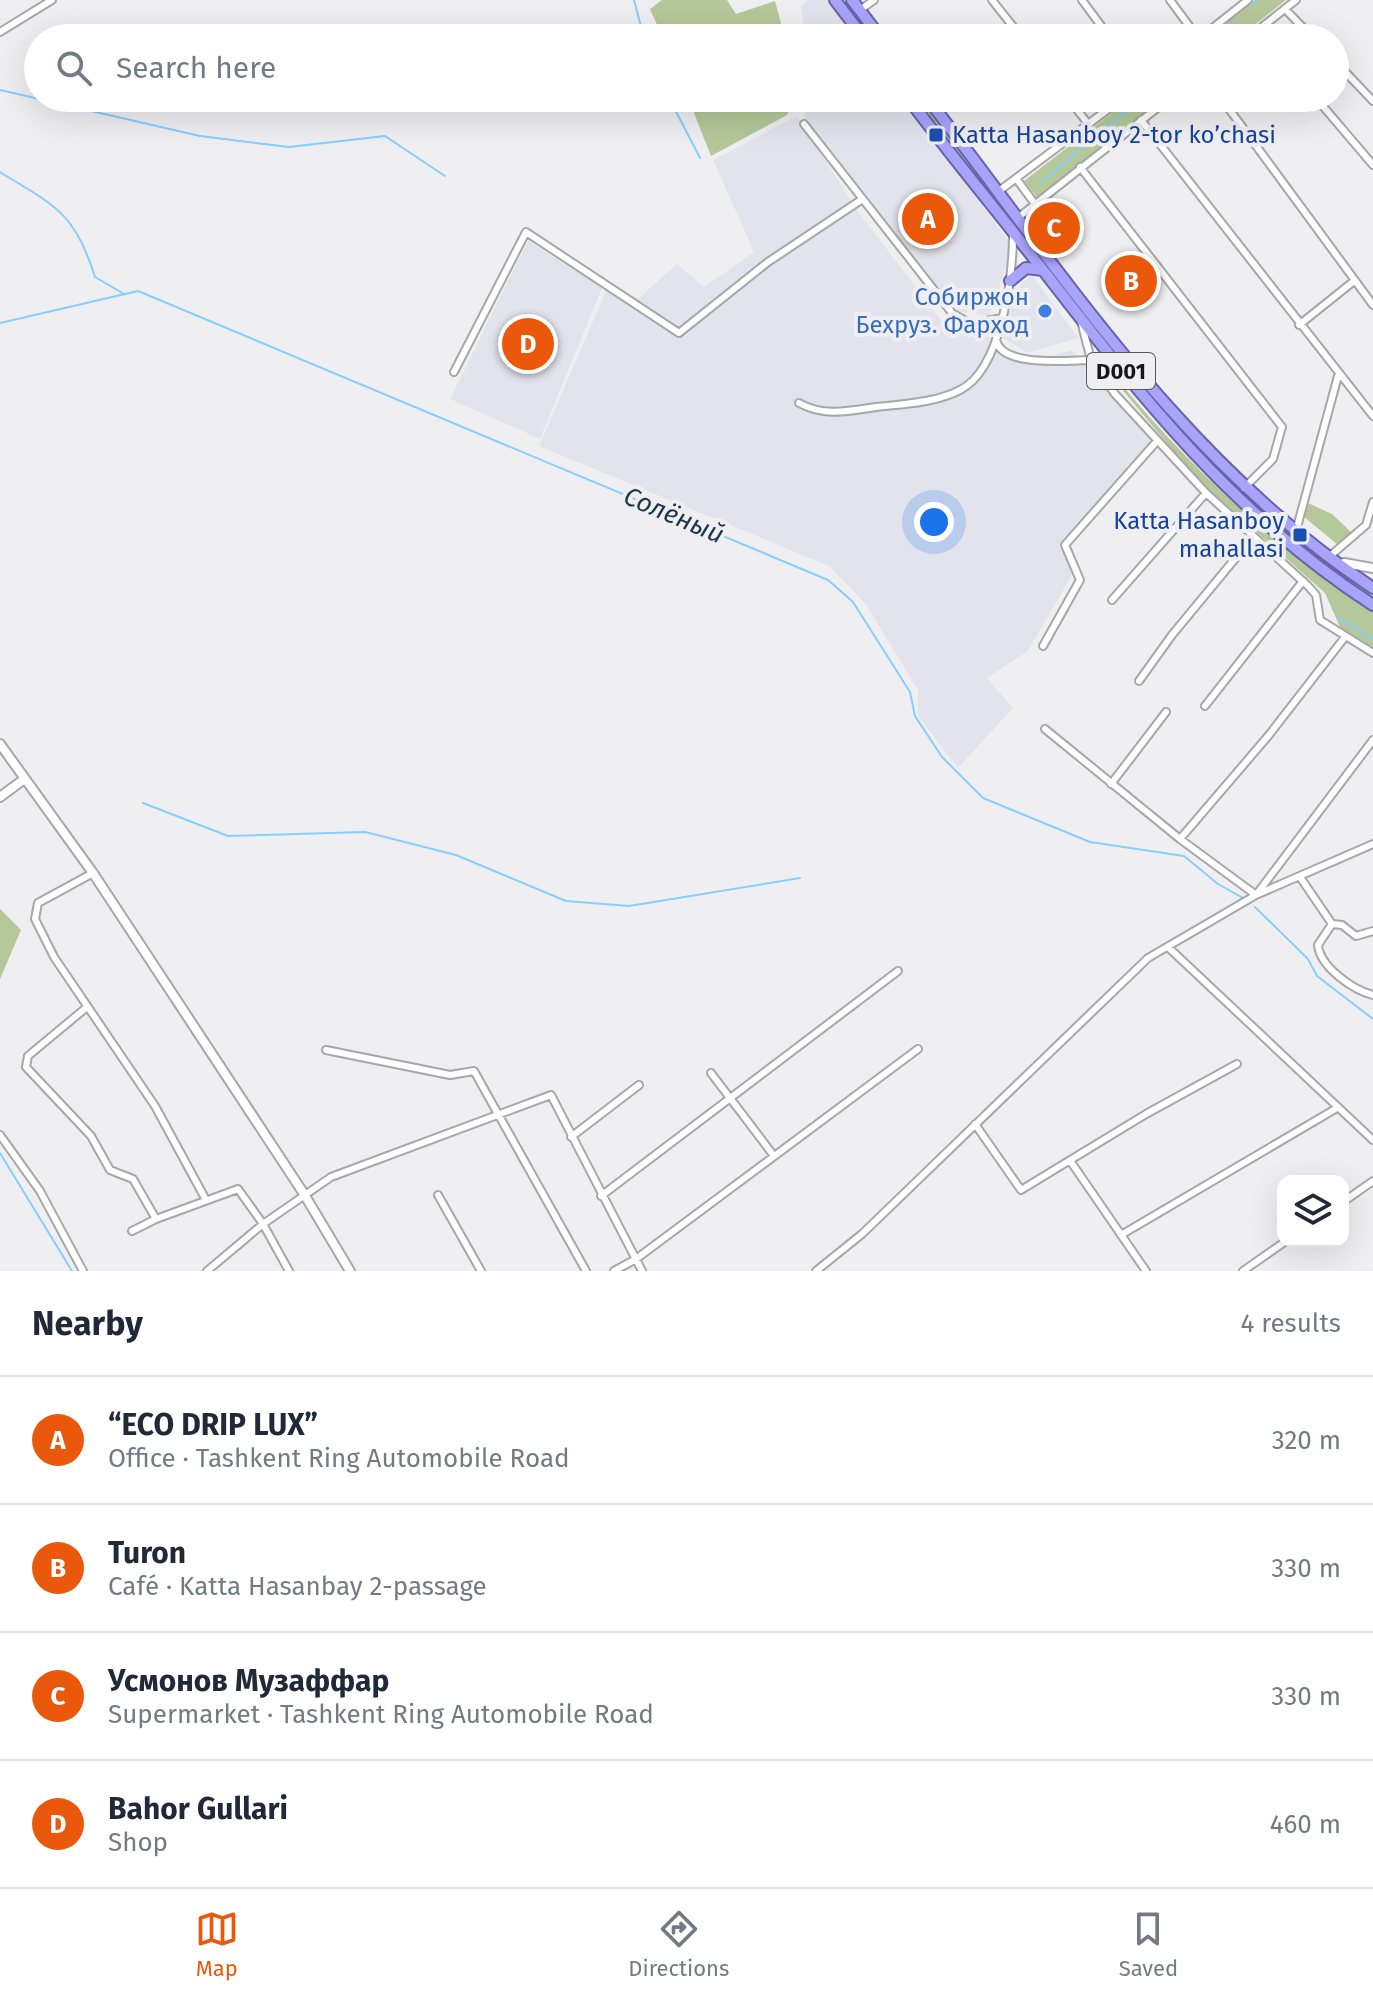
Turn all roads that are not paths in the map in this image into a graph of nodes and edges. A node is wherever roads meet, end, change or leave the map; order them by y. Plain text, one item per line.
1 (52, 0) edge
2 (835, 0) edge
3 (852, 0) edge
4 (874, 0) edge
5 (992, 0) edge
6 (1082, 0) edge
7 (1170, 0) edge
8 (1248, 0) edge
9 (1296, 0) edge
10 (1285, 9) junction
11 (860, 10) junction
12 (853, 24) edge
13 (870, 24) edge
14 (1011, 24) edge
15 (1100, 24) edge
16 (1188, 24) edge
17 (1217, 24) edge
18 (1266, 24) edge
19 (1299, 24) edge
20 (0, 32) edge
21 (1349, 76) edge
22 (1373, 101) edge
23 (919, 112) edge
24 (938, 112) edge
25 (1079, 112) edge
26 (1105, 112) edge
27 (1152, 112) edge
28 (1231, 112) edge
29 (1328, 112) edge
30 (1141, 120) junction
31 (804, 124) dead end
32 (1089, 125) junction
33 (1373, 165) edge
34 (1080, 167) junction
35 (1018, 181) junction
36 (999, 191) junction
37 (861, 200) junction
38 (1035, 204) junction
39 (1019, 217) junction
40 (1013, 231) junction
41 (1044, 271) junction
42 (1010, 281) junction
43 (1354, 281) junction
44 (1373, 305) edge
45 (1080, 317) junction
46 (1002, 318) junction
47 (1299, 325) junction
48 (996, 338) junction
49 (1091, 360) junction
50 (454, 372) dead end
51 (1338, 376) junction
52 (799, 403) dead end
53 (1373, 416) edge
54 (1157, 441) junction
55 (1244, 488) junction
56 (1206, 493) junction
57 (1373, 502) edge
58 (1296, 532) junction
59 (1253, 537) junction
60 (1329, 557) junction
61 (1373, 568) edge
62 (1303, 581) junction
63 (1362, 581) junction
64 (1373, 588) edge
65 (1112, 600) dead end
66 (1373, 605) edge
67 (1345, 637) junction
68 (1043, 646) dead end
69 (1373, 653) edge
70 (1139, 681) dead end
71 (1205, 706) dead end
72 (1166, 712) dead end
73 (1045, 729) dead end
74 (1373, 740) edge
75 (0, 744) edge
76 (23, 780) junction
77 (1111, 784) junction
78 (0, 797) edge
79 (1180, 839) junction
80 (1373, 844) edge
81 (93, 873) junction
82 (1300, 877) junction
83 (1256, 895) junction
84 (1332, 924) junction
85 (1373, 931) edge
86 (1169, 948) junction
87 (898, 971) dead end
88 (1372, 998) edge
89 (87, 1007) junction
90 (918, 1049) dead end
91 (326, 1050) dead end
92 (1237, 1064) dead end
93 (711, 1073) dead end
94 (639, 1085) dead end
95 (731, 1098) junction
96 (1337, 1108) junction
97 (496, 1115) junction
98 (975, 1124) junction
99 (0, 1135) edge
100 (571, 1137) junction
101 (1373, 1140) edge
102 (774, 1156) junction
103 (1071, 1162) junction
104 (1373, 1181) edge
105 (304, 1194) junction
106 (438, 1195) dead end
107 (601, 1196) junction
108 (1349, 1198) edge
109 (206, 1200) junction
110 (156, 1219) junction
111 (263, 1224) junction
112 (132, 1231) dead end
113 (1121, 1235) junction
114 (1278, 1247) edge
115 (636, 1259) junction
116 (1245, 1270) edge
117 (83, 1271) edge
118 (207, 1271) edge
119 (289, 1271) edge
120 (350, 1271) edge
121 (481, 1271) edge
122 (586, 1271) edge
123 (614, 1271) edge
124 (642, 1271) edge
125 (816, 1271) edge
126 (1146, 1271) edge

1 - 20 street
2 - 12 highway
3 - 11 highway
4 - 11 street
5 - 14 street
6 - 15 street
7 - 16 street
8 - 17 street
9 - 10 street
10 - 18 street
10 - 19 street
11 - 13 highway
21 - 22 street
23 - 40 highway, D001
24 - 36 highway, D001
25 - 32 street
26 - 32 street
27 - 30 street
28 - 43 street
29 - 33 street
30 - 34 street
30 - 47 street
31 - 37 street
32 - 35 street
34 - 38 street
34 - 55 street
35 - 36 street
35 - 38 street
36 - 39 highway, D001
37 - 46 street
37 - 50 street
38 - 39 street
39 - 40 highway
39 - 55 highway, D001
40 - 41 highway, D001
40 - 42 street
41 - 42 highway
41 - 45 highway, D001
42 - 46 street
43 - 44 street
43 - 47 street
45 - 49 street
45 - 66 highway, D001
46 - 48 street
47 - 51 street
48 - 49 street
48 - 52 street
49 - 54 street
51 - 53 street
51 - 58 street
54 - 56 street
54 - 68 street
55 - 58 highway, D001
56 - 59 street
56 - 65 street
57 - 60 street
58 - 60 highway, D001
59 - 62 street
59 - 70 street
60 - 61 street
60 - 63 highway, D001
61 - 63 street
62 - 67 street
62 - 71 street
63 - 64 highway, D001
67 - 69 street
67 - 79 street
72 - 77 street
73 - 77 street
74 - 83 street
75 - 76 street
76 - 78 street
76 - 81 street
77 - 79 street
79 - 83 street
80 - 82 street
81 - 89 street
81 - 105 street
82 - 83 street
82 - 84 street
83 - 86 street
84 - 85 street
84 - 88 street
86 - 96 street
86 - 98 street
87 - 95 street
89 - 109 street
89 - 110 street
90 - 102 street
91 - 97 street
92 - 103 street
93 - 95 street
94 - 100 street
95 - 102 street
95 - 107 street
96 - 101 street
96 - 113 street
97 - 100 street
97 - 105 street
97 - 122 street
98 - 103 street
98 - 125 street
99 - 117 street
100 - 107 street
102 - 115 street
103 - 113 street
104 - 108 street
105 - 111 street
105 - 120 street
106 - 121 street
107 - 115 street
109 - 110 street
109 - 111 street
110 - 112 street
111 - 118 street
111 - 119 street
113 - 126 street
114 - 116 street
115 - 123 street
115 - 124 street

